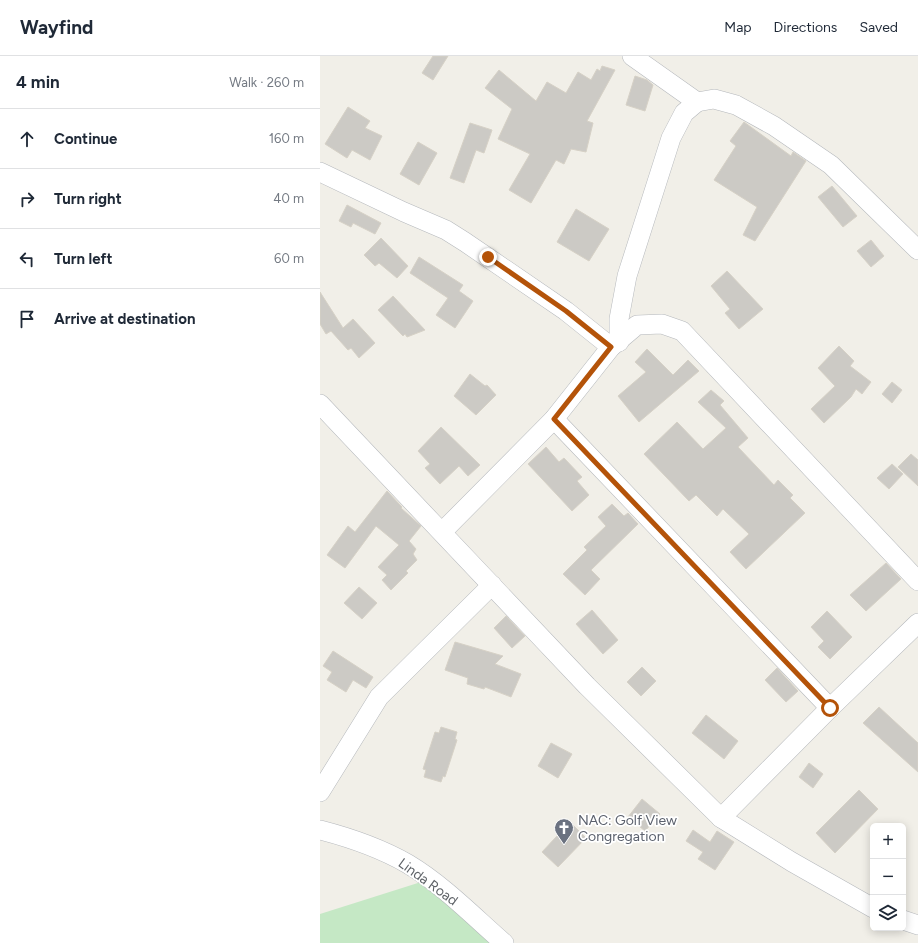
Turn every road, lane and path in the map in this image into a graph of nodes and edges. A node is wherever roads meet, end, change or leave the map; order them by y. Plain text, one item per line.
1 (632, 56) edge
2 (697, 102) junction
3 (320, 172) edge
4 (918, 250) edge
5 (615, 345) junction
6 (320, 404) edge
7 (554, 419) junction
8 (442, 532) junction
9 (918, 581) edge
10 (492, 585) junction
11 (918, 623) edge
12 (830, 708) junction
13 (320, 792) edge
14 (721, 818) junction
15 (320, 830) edge
16 (870, 906) edge
17 (906, 921) edge
18 (918, 925) edge
19 (504, 943) edge

1 - 2 street
2 - 4 street
2 - 5 street
3 - 5 street
5 - 7 street
5 - 9 street
6 - 8 street
7 - 8 street
7 - 12 street
8 - 10 street
10 - 13 street
10 - 14 street
11 - 12 street
12 - 14 street
14 - 16 street
15 - 19 street, Linda Road
17 - 18 street

